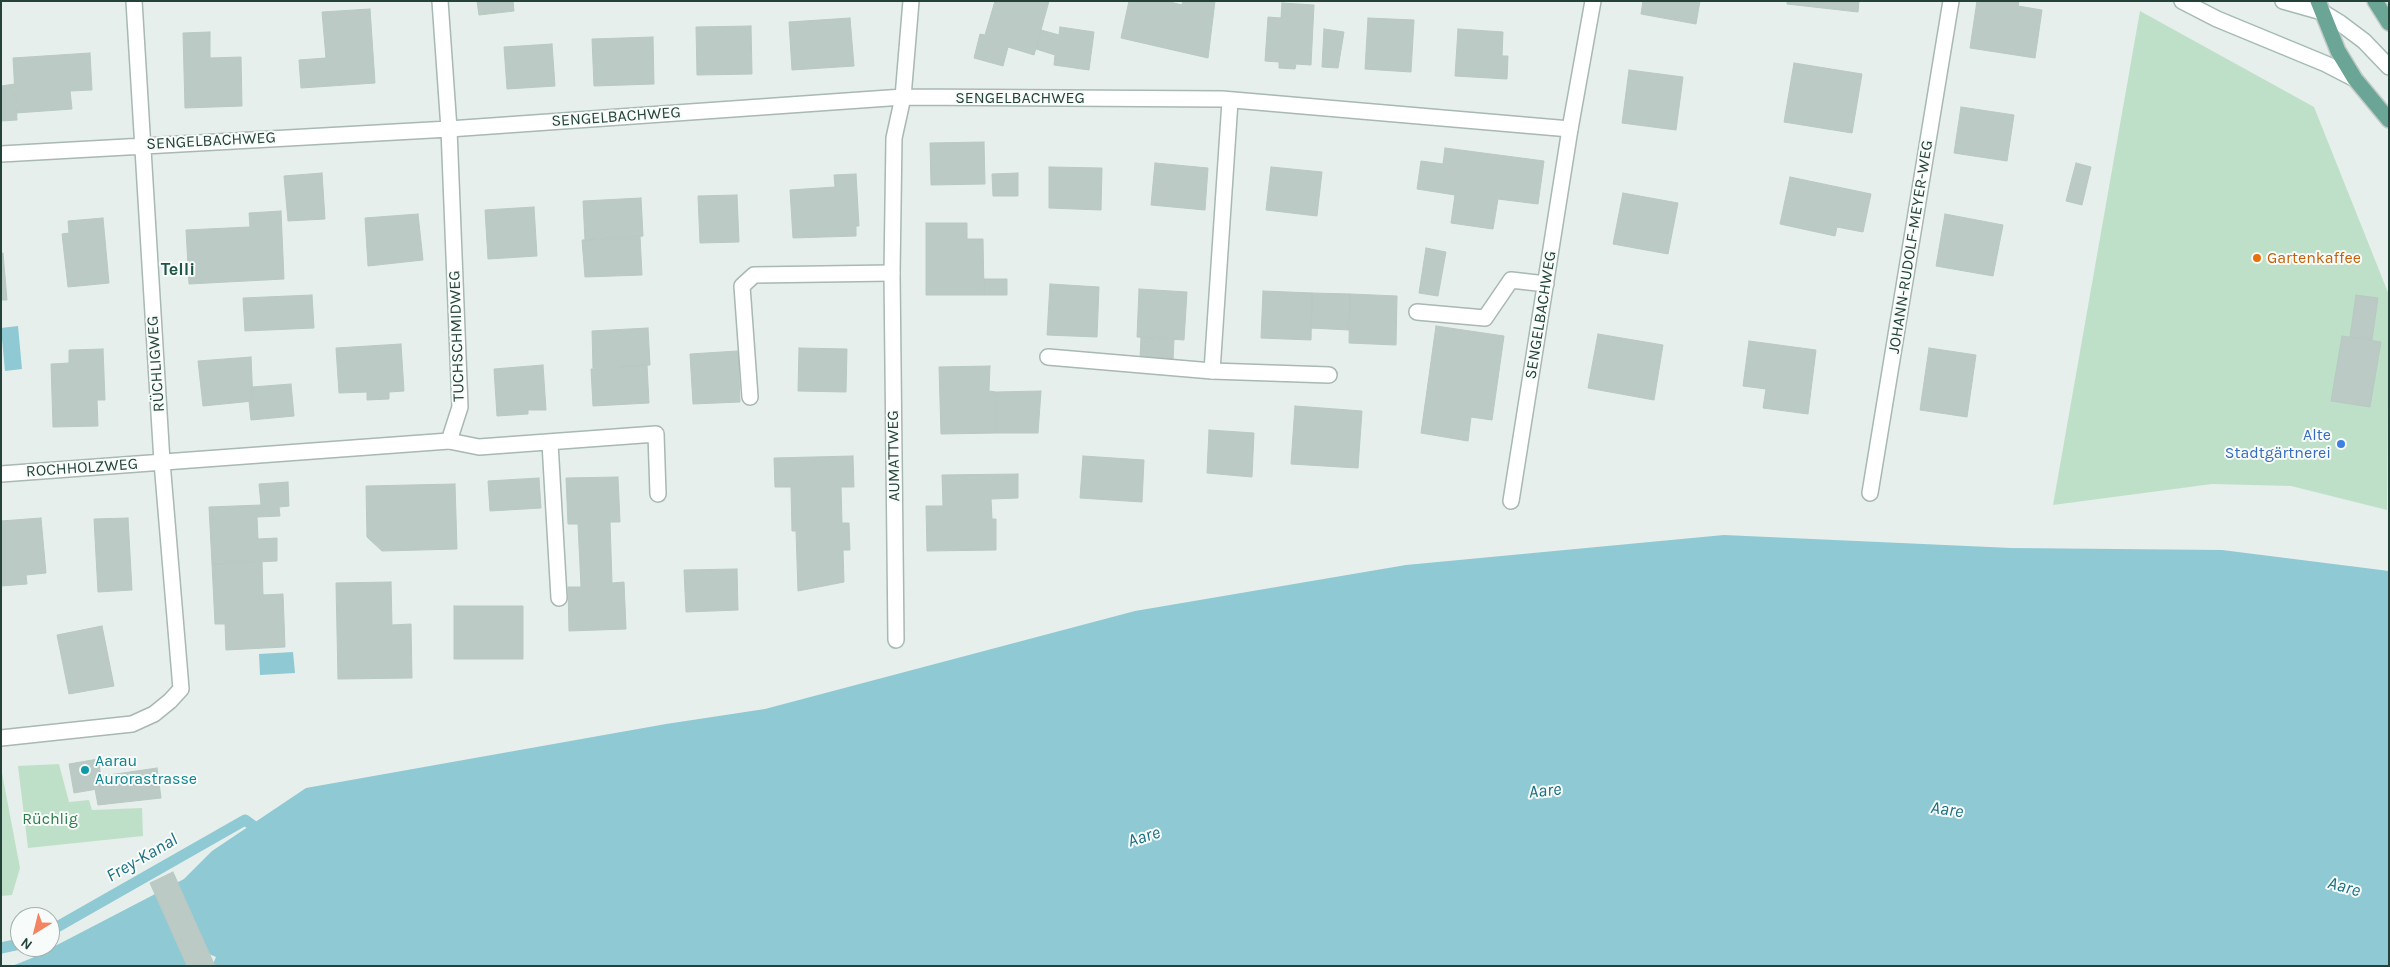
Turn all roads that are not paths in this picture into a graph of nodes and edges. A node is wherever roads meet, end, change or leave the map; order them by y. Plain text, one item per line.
1 (134, 1) edge
2 (440, 1) edge
3 (911, 1) edge
4 (1593, 1) edge
5 (1952, 1) edge
6 (2182, 1) edge
7 (2283, 1) edge
8 (2375, 1) edge
9 (2320, 7) edge
10 (2389, 22) edge
11 (2389, 67) edge
12 (2356, 79) junction
13 (904, 97) junction
14 (1230, 101) junction
15 (2389, 120) edge
16 (1570, 129) junction
17 (449, 130) junction
18 (141, 145) junction
19 (1, 154) edge
20 (892, 273) junction
21 (1546, 284) junction
22 (1417, 312) dead end
23 (1048, 357) dead end
24 (1212, 372) junction
25 (1329, 376) dead end
26 (750, 397) dead end
27 (449, 441) junction
28 (550, 443) junction
29 (162, 462) junction
30 (1, 474) edge
31 (1870, 493) dead end
32 (658, 494) dead end
33 (1511, 501) dead end
34 (559, 598) dead end
35 (896, 640) dead end
36 (1, 738) edge

1 - 18 street, RÜCHLIGWEG
2 - 17 street, TUCHSCHMIDWEG
3 - 13 street, AUMATTWEG
4 - 16 street, SENGELBACHWEG
5 - 31 street, JOHANN-RUDOLF-MEYER-WEG
6 - 12 street
7 - 9 street
8 - 10 main road
9 - 11 street
9 - 12 main road
12 - 15 main road
13 - 14 street, SENGELBACHWEG
13 - 17 street, SENGELBACHWEG
13 - 20 street, AUMATTWEG
14 - 16 street, SENGELBACHWEG
14 - 24 street
16 - 21 street, SENGELBACHWEG
17 - 18 street, SENGELBACHWEG
17 - 27 street, TUCHSCHMIDWEG
18 - 19 street, SENGELBACHWEG
18 - 29 street, RÜCHLIGWEG
20 - 26 street
20 - 35 street, AUMATTWEG
21 - 22 street
21 - 33 street, SENGELBACHWEG
23 - 24 street
24 - 25 street
27 - 28 street
27 - 29 street
28 - 32 street
28 - 34 street
29 - 30 street, ROCHHOLZWEG
29 - 36 street, RÜCHLIGWEG

